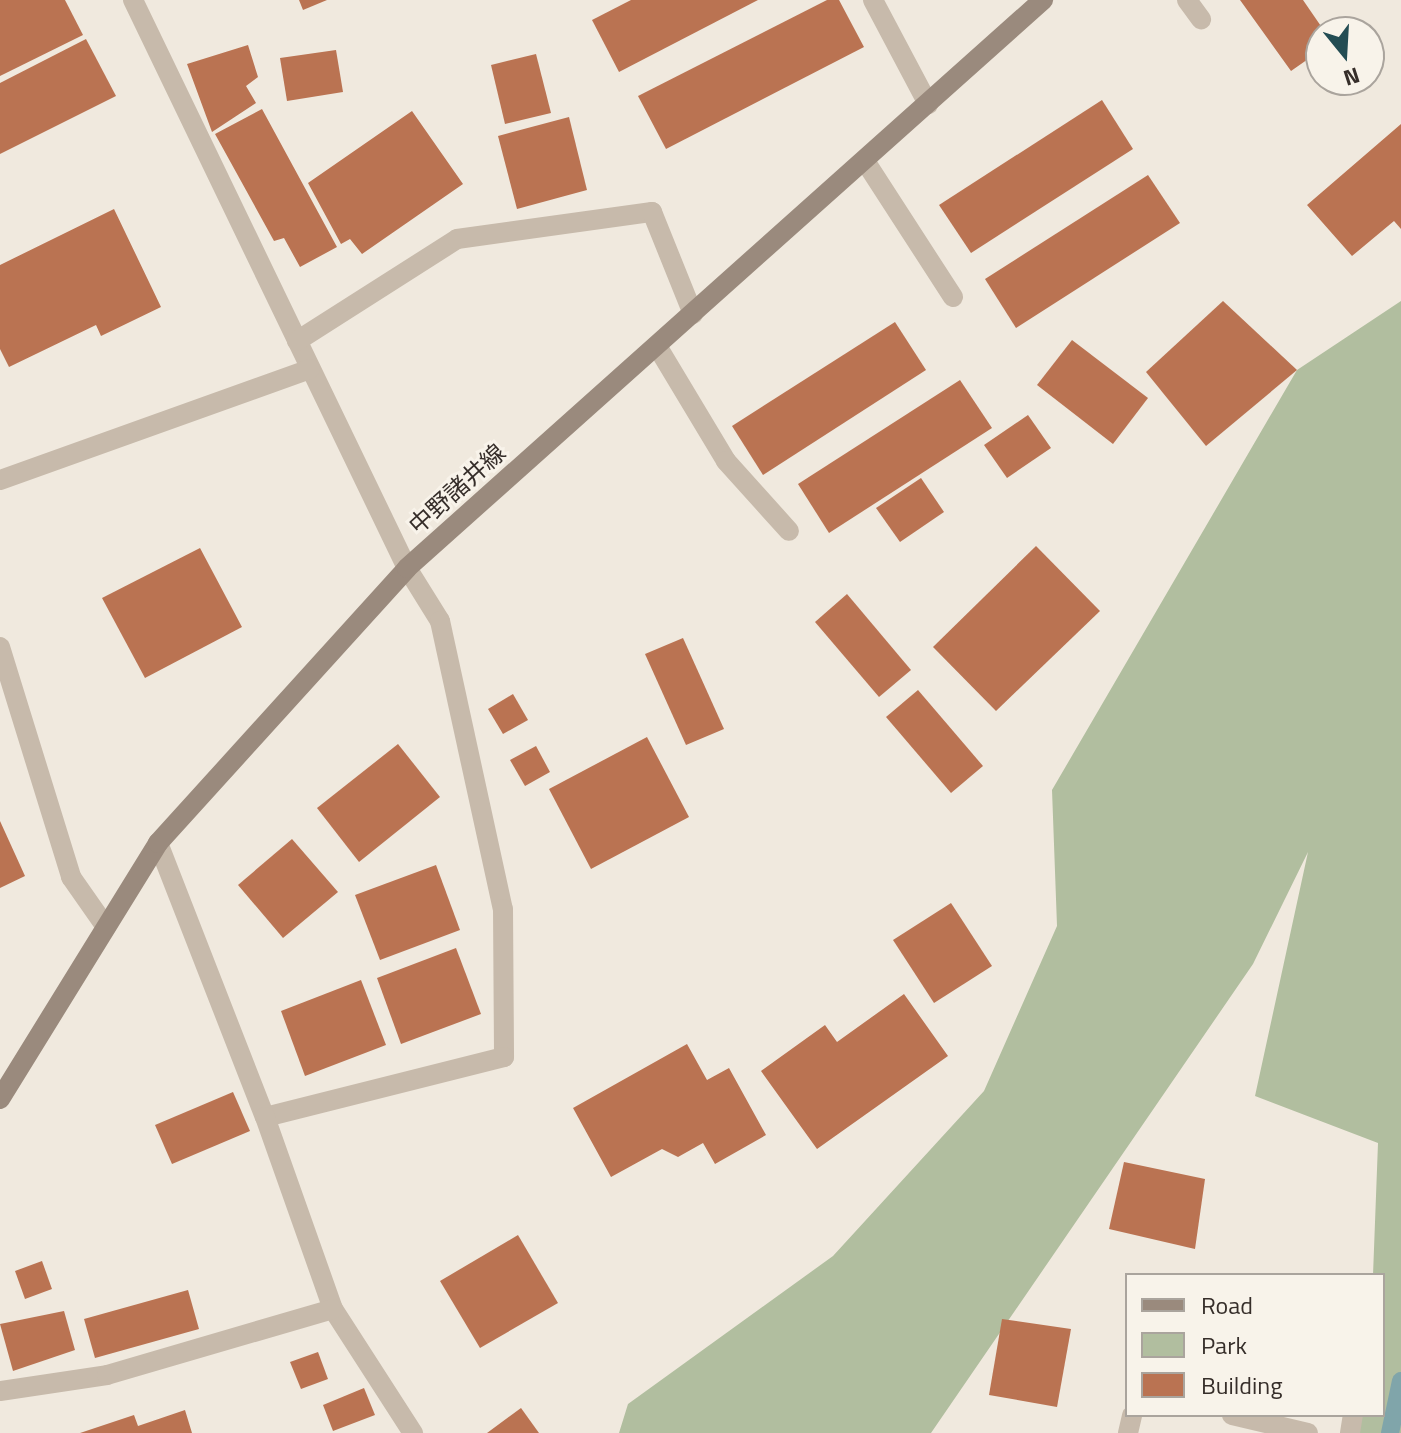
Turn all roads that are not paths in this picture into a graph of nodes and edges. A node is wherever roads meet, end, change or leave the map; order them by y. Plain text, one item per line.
1 (133, 0) edge
2 (873, 0) edge
3 (1043, 0) edge
4 (1187, 0) edge
5 (1201, 19) dead end
6 (928, 104) junction
7 (865, 161) junction
8 (953, 297) dead end
9 (693, 314) junction
10 (297, 341) junction
11 (657, 346) junction
12 (310, 369) junction
13 (0, 480) edge
14 (789, 531) dead end
15 (407, 568) junction
16 (0, 647) edge
17 (158, 843) junction
18 (106, 927) junction
19 (0, 1099) edge
20 (265, 1117) junction
21 (333, 1309) junction
22 (0, 1391) edge
23 (1240, 1417) edge
24 (413, 1433) edge
25 (1308, 1433) edge

1 - 10 street
2 - 6 street
3 - 6 main road, 中野諸井線
4 - 5 street
6 - 7 main road, 中野諸井線
7 - 8 street
7 - 9 main road, 中野諸井線
9 - 10 street
9 - 11 main road, 中野諸井線
10 - 12 street
11 - 14 street
11 - 15 main road, 中野諸井線
12 - 13 street
12 - 15 street
15 - 17 main road, 中野諸井線
15 - 20 street
16 - 18 street
17 - 18 main road, 中野諸井線
17 - 20 street
18 - 19 main road, 中野諸井線
20 - 21 street
21 - 22 street
21 - 24 street
23 - 25 street

